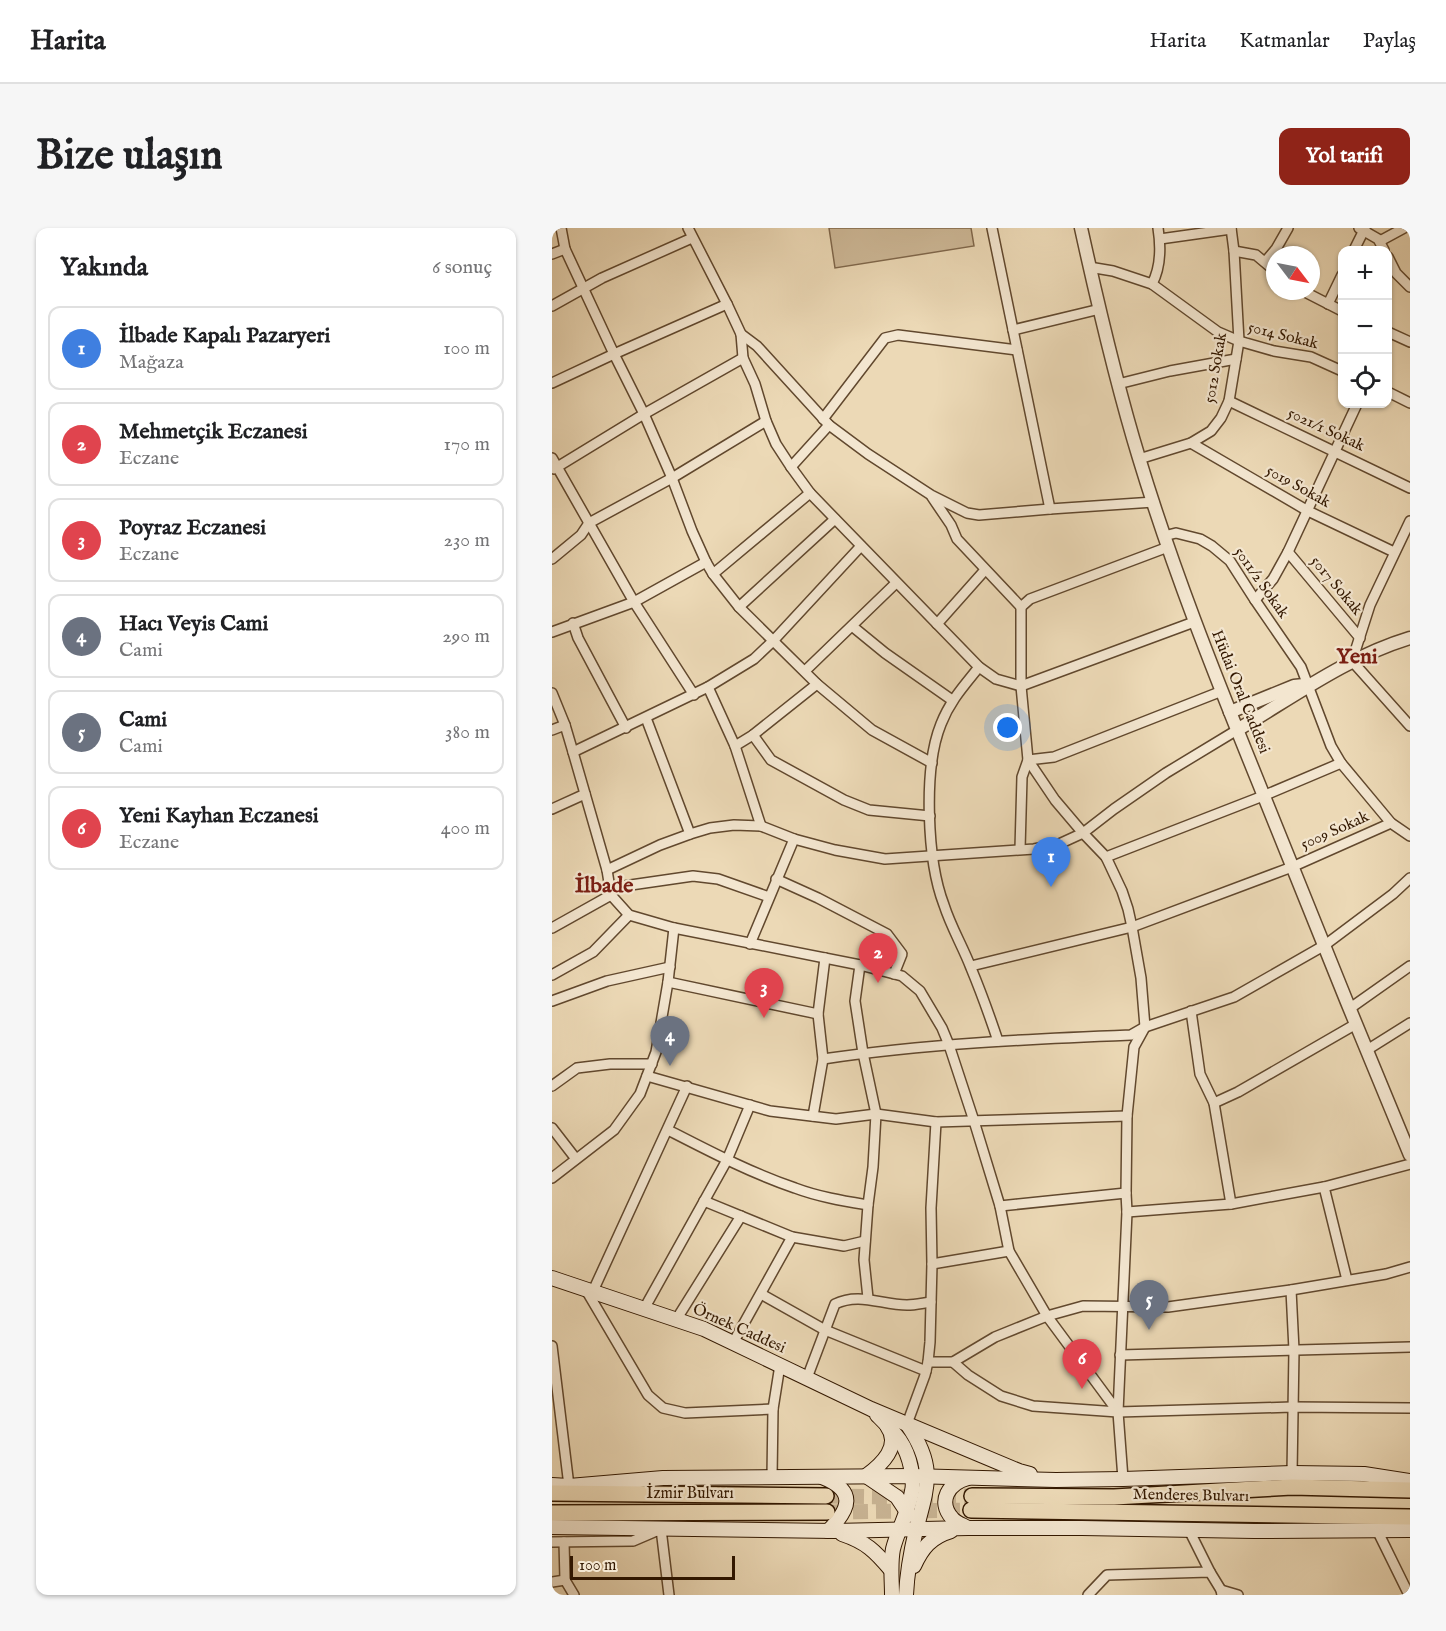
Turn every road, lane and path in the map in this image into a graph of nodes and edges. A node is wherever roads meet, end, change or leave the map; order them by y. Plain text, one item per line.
1 (561, 228) edge
2 (688, 228) edge
3 (992, 228) edge
4 (1081, 228) edge
5 (1158, 228) edge
6 (1231, 228) edge
7 (1288, 228) edge
8 (1404, 228) edge
9 (1363, 229) edge
10 (692, 238) junction
11 (1160, 238) junction
12 (1356, 246) edge
13 (1382, 246) edge
14 (565, 249) junction
15 (1234, 250) junction
16 (552, 254) edge
17 (1265, 262) joint
18 (1392, 265) edge
19 (1089, 267) junction
20 (1338, 283) edge
21 (1152, 284) junction
22 (1410, 287) edge
23 (583, 289) junction
24 (1320, 300) edge
25 (727, 304) junction
26 (1328, 304) junction
27 (552, 306) edge
28 (1100, 309) junction
29 (1338, 309) edge
30 (1013, 330) junction
31 (741, 334) junction
32 (1392, 337) edge
33 (1239, 341) junction
34 (1410, 342) edge
35 (1017, 350) junction
36 (614, 354) junction
37 (743, 358) junction
38 (1236, 359) junction
39 (1338, 369) edge
40 (552, 383) edge
41 (1118, 384) junction
42 (1392, 394) edge
43 (1229, 401) junction
44 (1410, 403) edge
45 (1355, 408) edge
46 (644, 414) junction
47 (766, 421) junction
48 (826, 422) junction
49 (1191, 443) junction
50 (1335, 451) junction
51 (1140, 459) junction
52 (554, 465) edge
53 (791, 467) junction
54 (672, 478) junction
55 (1410, 488) edge
56 (810, 493) junction
57 (931, 495) junction
58 (1154, 502) junction
59 (1050, 509) junction
60 (1308, 511) junction
61 (835, 519) junction
62 (1410, 521) edge
63 (589, 523) junction
64 (1166, 542) junction
65 (861, 546) junction
66 (1288, 552) junction
67 (1394, 552) junction
68 (552, 558) edge
69 (705, 562) junction
70 (985, 570) junction
71 (713, 574) junction
72 (896, 583) junction
73 (1255, 600) junction
74 (634, 602) junction
75 (739, 607) junction
76 (1021, 608) junction
77 (1194, 622) junction
78 (573, 623) junction
79 (937, 624) junction
80 (852, 626) junction
81 (552, 632) edge
82 (1360, 638) junction
83 (773, 641) junction
84 (1408, 642) edge
85 (1352, 661) junction
86 (979, 667) junction
87 (805, 672) junction
88 (817, 684) junction
89 (1308, 685) junction
90 (1021, 686) junction
91 (708, 687) junction
92 (1221, 691) junction
93 (552, 693) edge
94 (694, 695) junction
95 (952, 700) junction
96 (1230, 712) junction
97 (645, 718) junction
98 (565, 725) junction
99 (1410, 726) edge
100 (626, 728) junction
101 (552, 730) edge
102 (1237, 730) junction
103 (753, 735) junction
104 (735, 746) junction
105 (573, 752) junction
106 (1028, 760) junction
107 (932, 763) junction
108 (1341, 763) junction
109 (585, 794) junction
110 (1263, 796) junction
111 (552, 808) edge
112 (930, 816) junction
113 (1391, 823) junction
114 (761, 826) junction
115 (1083, 833) junction
116 (690, 834) junction
117 (1410, 836) edge
118 (794, 839) junction
119 (1020, 849) junction
120 (932, 856) junction
121 (1106, 857) junction
122 (1292, 867) junction
123 (606, 870) junction
124 (1410, 878) edge
125 (776, 879) junction
126 (610, 892) junction
127 (769, 897) junction
128 (629, 915) junction
129 (1132, 927) junction
130 (552, 928) edge
131 (674, 928) junction
132 (750, 944) junction
133 (1324, 945) junction
134 (825, 958) junction
135 (860, 965) junction
136 (971, 966) junction
137 (1410, 966) edge
138 (670, 967) junction
139 (894, 974) junction
140 (552, 975) edge
141 (668, 982) junction
142 (552, 1001) edge
143 (1349, 1009) junction
144 (1191, 1011) junction
145 (818, 1014) junction
146 (1410, 1023) edge
147 (1356, 1024) junction
148 (1145, 1027) junction
149 (998, 1041) junction
150 (949, 1045) junction
151 (1366, 1050) junction
152 (863, 1053) junction
153 (823, 1059) junction
154 (652, 1064) junction
155 (647, 1076) junction
156 (552, 1086) edge
157 (687, 1086) junction
158 (1215, 1102) junction
159 (750, 1105) junction
160 (876, 1114) junction
161 (813, 1116) junction
162 (1127, 1116) junction
163 (974, 1121) junction
164 (936, 1122) junction
165 (552, 1128) edge
166 (668, 1131) junction
167 (1410, 1155) edge
168 (576, 1159) junction
169 (727, 1160) junction
170 (1410, 1164) edge
171 (552, 1178) edge
172 (1324, 1187) junction
173 (1126, 1193) junction
174 (704, 1201) junction
175 (1231, 1204) junction
176 (868, 1205) junction
177 (1000, 1206) junction
178 (1127, 1212) junction
179 (741, 1216) junction
180 (792, 1237) junction
181 (865, 1241) junction
182 (1009, 1251) junction
183 (932, 1264) junction
184 (1410, 1267) edge
185 (552, 1278) edge
186 (1347, 1280) junction
187 (589, 1290) junction
188 (1291, 1290) junction
189 (761, 1294) junction
190 (868, 1298) junction
191 (931, 1302) junction
192 (1123, 1308) junction
193 (644, 1309) junction
194 (1047, 1316) junction
195 (676, 1320) junction
196 (825, 1330) junction
197 (733, 1343) junction
198 (552, 1346) edge
199 (1410, 1347) edge
200 (1294, 1350) junction
201 (1120, 1355) junction
202 (953, 1362) junction
203 (780, 1365) junction
204 (927, 1366) junction
205 (807, 1378) junction
206 (1292, 1407) junction
207 (1410, 1408) edge
208 (871, 1409) junction
209 (773, 1410) junction
210 (1118, 1412) junction
211 (907, 1424) junction
212 (1292, 1473) junction
213 (1410, 1473) edge
214 (1366, 1474) junction
215 (866, 1476) junction
216 (928, 1476) junction
217 (772, 1477) junction
218 (821, 1477) junction
219 (970, 1477) junction
220 (1123, 1479) junction
221 (1056, 1480) junction
222 (1410, 1481) edge
223 (913, 1483) junction
224 (552, 1485) edge
225 (569, 1486) junction
226 (1410, 1490) edge
227 (552, 1493) edge
228 (826, 1496) tunnel mouth
229 (907, 1510) junction
230 (923, 1510) junction
231 (827, 1512) tunnel mouth
232 (552, 1513) edge
233 (1410, 1517) edge
234 (552, 1527) edge
235 (961, 1528) junction
236 (662, 1529) junction
237 (917, 1529) junction
238 (898, 1530) junction
239 (1189, 1530) junction
240 (1377, 1530) junction
241 (1410, 1530) edge
242 (831, 1531) junction
243 (552, 1542) edge
244 (564, 1542) junction
245 (891, 1570) junction
246 (1210, 1572) junction
247 (565, 1580) junction
248 (552, 1582) edge
249 (906, 1590) edge
250 (1099, 1591) edge
251 (1222, 1592) edge
252 (574, 1595) edge
253 (669, 1595) edge
254 (892, 1595) edge
255 (1088, 1595) edge
256 (1238, 1595) edge
257 (1409, 1595) edge

1 - 14 street
2 - 10 street
3 - 30 street
4 - 19 street, Hüdai Oral Caddesi
5 - 11 street
6 - 11 street
6 - 15 street, 5012 Sokak
7 - 17 street
8 - 13 street
9 - 12 street
9 - 13 street
10 - 23 street
10 - 25 street
11 - 21 street
14 - 16 street
14 - 23 street
15 - 17 street
15 - 33 street, 5012 Sokak
18 - 22 street
19 - 21 street, 5014 Sokak
19 - 28 street, Hüdai Oral Caddesi
20 - 26 street
21 - 33 street, 5014 Sokak
23 - 27 street
23 - 36 street
24 - 26 street
25 - 31 street
25 - 36 street
26 - 29 street
28 - 30 street
28 - 41 street, Hüdai Oral Caddesi
30 - 35 street
31 - 37 street
31 - 48 street
32 - 34 street
33 - 38 street, 5012 Sokak
33 - 39 street, 5014 Sokak
35 - 48 street
35 - 59 street
36 - 40 street
36 - 46 street
37 - 46 street
37 - 47 street
38 - 41 street
38 - 43 street, 5012 Sokak
41 - 51 street, Hüdai Oral Caddesi
42 - 44 street
43 - 49 street, 5012 Sokak
43 - 50 street, 5021/1 Sokak
45 - 50 street
46 - 52 street
46 - 54 street
47 - 53 street
47 - 54 street
48 - 53 street
48 - 57 street
49 - 51 street, 5012 Sokak
49 - 60 street, 5019 Sokak
50 - 55 street, 5021/1 Sokak
50 - 60 street
51 - 58 street, Hüdai Oral Caddesi
52 - 63 street
53 - 56 street
54 - 63 street
54 - 69 street
56 - 61 street
56 - 71 street
57 - 59 street
57 - 70 street
58 - 59 street
58 - 64 street, Hüdai Oral Caddesi
60 - 66 street
60 - 67 street, 5019 Sokak
61 - 65 street
61 - 75 street
62 - 67 street
63 - 68 street
63 - 74 street
64 - 73 street, 5011/2 Sokak
64 - 76 street
64 - 77 street, Hüdai Oral Caddesi
65 - 72 street
65 - 83 street
66 - 73 street
66 - 82 street, 5017 Sokak
67 - 82 street
69 - 71 street
69 - 74 street
70 - 76 street
70 - 79 street
71 - 75 street
72 - 79 street
72 - 80 street
73 - 89 street, 5011/2 Sokak
74 - 78 street
74 - 94 street
75 - 83 street
76 - 90 street
77 - 90 street
77 - 92 street, Hüdai Oral Caddesi
78 - 81 street
78 - 100 street
79 - 86 street
80 - 87 street
80 - 95 street
82 - 85 street
83 - 87 street
83 - 91 street
84 - 85 street
85 - 89 street
85 - 99 street
86 - 90 street
86 - 95 street
87 - 88 street
88 - 103 street
88 - 107 street
89 - 96 street
89 - 102 street
89 - 108 street, 5011/2 Sokak
90 - 106 street
91 - 94 street
91 - 104 street
92 - 96 street, Hüdai Oral Caddesi
92 - 106 street
93 - 98 street
94 - 97 street
95 - 107 street
96 - 102 street, Hüdai Oral Caddesi
97 - 100 street
97 - 116 street
98 - 101 street
98 - 105 street
100 - 105 street
102 - 110 street, Hüdai Oral Caddesi
102 - 115 street
103 - 104 street
103 - 112 street
104 - 114 street
105 - 109 street
106 - 115 street
106 - 119 street
107 - 112 street
108 - 110 street
108 - 113 street, 5011/2 Sokak
109 - 111 street
109 - 123 street
110 - 121 street
110 - 122 street, Hüdai Oral Caddesi
112 - 120 street
113 - 117 street, 5011/2 Sokak
113 - 122 street, 5009 Sokak
114 - 116 street
114 - 118 street
115 - 119 street
115 - 121 street
116 - 123 street
118 - 120 street
118 - 125 street
119 - 120 street
120 - 136 street
121 - 129 street
122 - 129 street, 5009 Sokak
122 - 133 street, Hüdai Oral Caddesi
123 - 126 street
124 - 133 street
125 - 127 street
125 - 139 street
126 - 127 street
126 - 128 street
126 - 130 street
127 - 132 street
128 - 131 street
128 - 140 street
129 - 136 street, 5009 Sokak
129 - 148 street
131 - 132 street
131 - 138 street
132 - 134 street
133 - 143 street, Hüdai Oral Caddesi
133 - 144 street
134 - 135 street
134 - 145 street
135 - 139 street
135 - 152 street
136 - 149 street
137 - 143 street
138 - 141 street
138 - 142 street
139 - 150 street
141 - 145 street
141 - 154 street
143 - 147 street, Hüdai Oral Caddesi
144 - 148 street
144 - 158 street
145 - 153 street
146 - 151 street
147 - 151 street, Hüdai Oral Caddesi
147 - 158 street
148 - 149 street
148 - 162 street
149 - 150 street
150 - 152 street
150 - 163 street
151 - 167 street, Hüdai Oral Caddesi
152 - 153 street
152 - 160 street
153 - 161 street
154 - 155 street
154 - 156 street
155 - 157 street
155 - 168 street
157 - 159 street
157 - 166 street
158 - 175 street
159 - 161 street
159 - 169 street
160 - 161 street
160 - 164 street
160 - 176 street
162 - 163 street
162 - 173 street
163 - 164 street
163 - 177 street
164 - 183 street
165 - 168 street
166 - 169 street
166 - 187 street
168 - 171 street
169 - 174 street
169 - 176 street
170 - 172 street
172 - 175 street
172 - 186 street
173 - 177 street
173 - 178 street
174 - 179 street
174 - 193 street
175 - 178 street
176 - 181 street
177 - 182 street
178 - 192 street
179 - 180 street
179 - 195 street
180 - 181 street
180 - 189 street
181 - 190 street
182 - 183 street
182 - 194 street
183 - 191 street
184 - 186 street
185 - 187 main road, Örnek Caddesi
186 - 188 street
187 - 193 main road, Örnek Caddesi
187 - 209 street
188 - 192 street
188 - 200 street
189 - 196 street
189 - 197 street
190 - 191 street
190 - 196 street
191 - 204 street
192 - 194 street
192 - 201 street
193 - 195 main road, Örnek Caddesi
194 - 202 street
194 - 210 street
195 - 197 main road, Örnek Caddesi
196 - 204 street
196 - 205 street
197 - 203 main road, Örnek Caddesi
198 - 225 street
199 - 200 street
200 - 201 street
200 - 206 street
201 - 210 street
202 - 204 street
202 - 210 street
203 - 205 main road, Örnek Caddesi
203 - 209 street
204 - 211 street
205 - 208 main road, Örnek Caddesi
206 - 207 street
206 - 210 street
206 - 212 street
208 - 211 main road, Örnek Caddesi
208 - 215 main road
208 - 223 main road
209 - 217 street
210 - 220 street
211 - 216 main road
211 - 221 main road, Örnek Caddesi
212 - 214 main road
212 - 220 main road
213 - 214 main road
214 - 222 main road
215 - 218 main road
215 - 223 main road
215 - 229 main road
216 - 219 main road
216 - 223 main road
216 - 230 main road
217 - 218 main road
217 - 225 main road
218 - 242 main road
219 - 221 main road
219 - 235 main road
220 - 221 main road
223 - 229 main road
223 - 230 main road
224 - 225 main road
226 - 233 main road, Menderes Bulvarı
227 - 228 main road, İzmir Bulvarı
229 - 237 main road
229 - 238 main road
230 - 235 main road
230 - 237 main road
231 - 232 main road, İzmir Bulvarı
234 - 236 main road
235 - 237 main road
235 - 239 main road
235 - 249 main road
236 - 242 main road
236 - 244 street
236 - 253 street
237 - 238 main road
237 - 249 main road
238 - 242 main road
238 - 245 main road
239 - 240 main road
239 - 246 street
240 - 241 main road
240 - 257 street
242 - 245 main road
243 - 244 street
244 - 247 street
245 - 254 main road
246 - 250 street
246 - 251 street
247 - 248 street
247 - 252 street
250 - 255 street
251 - 256 street

